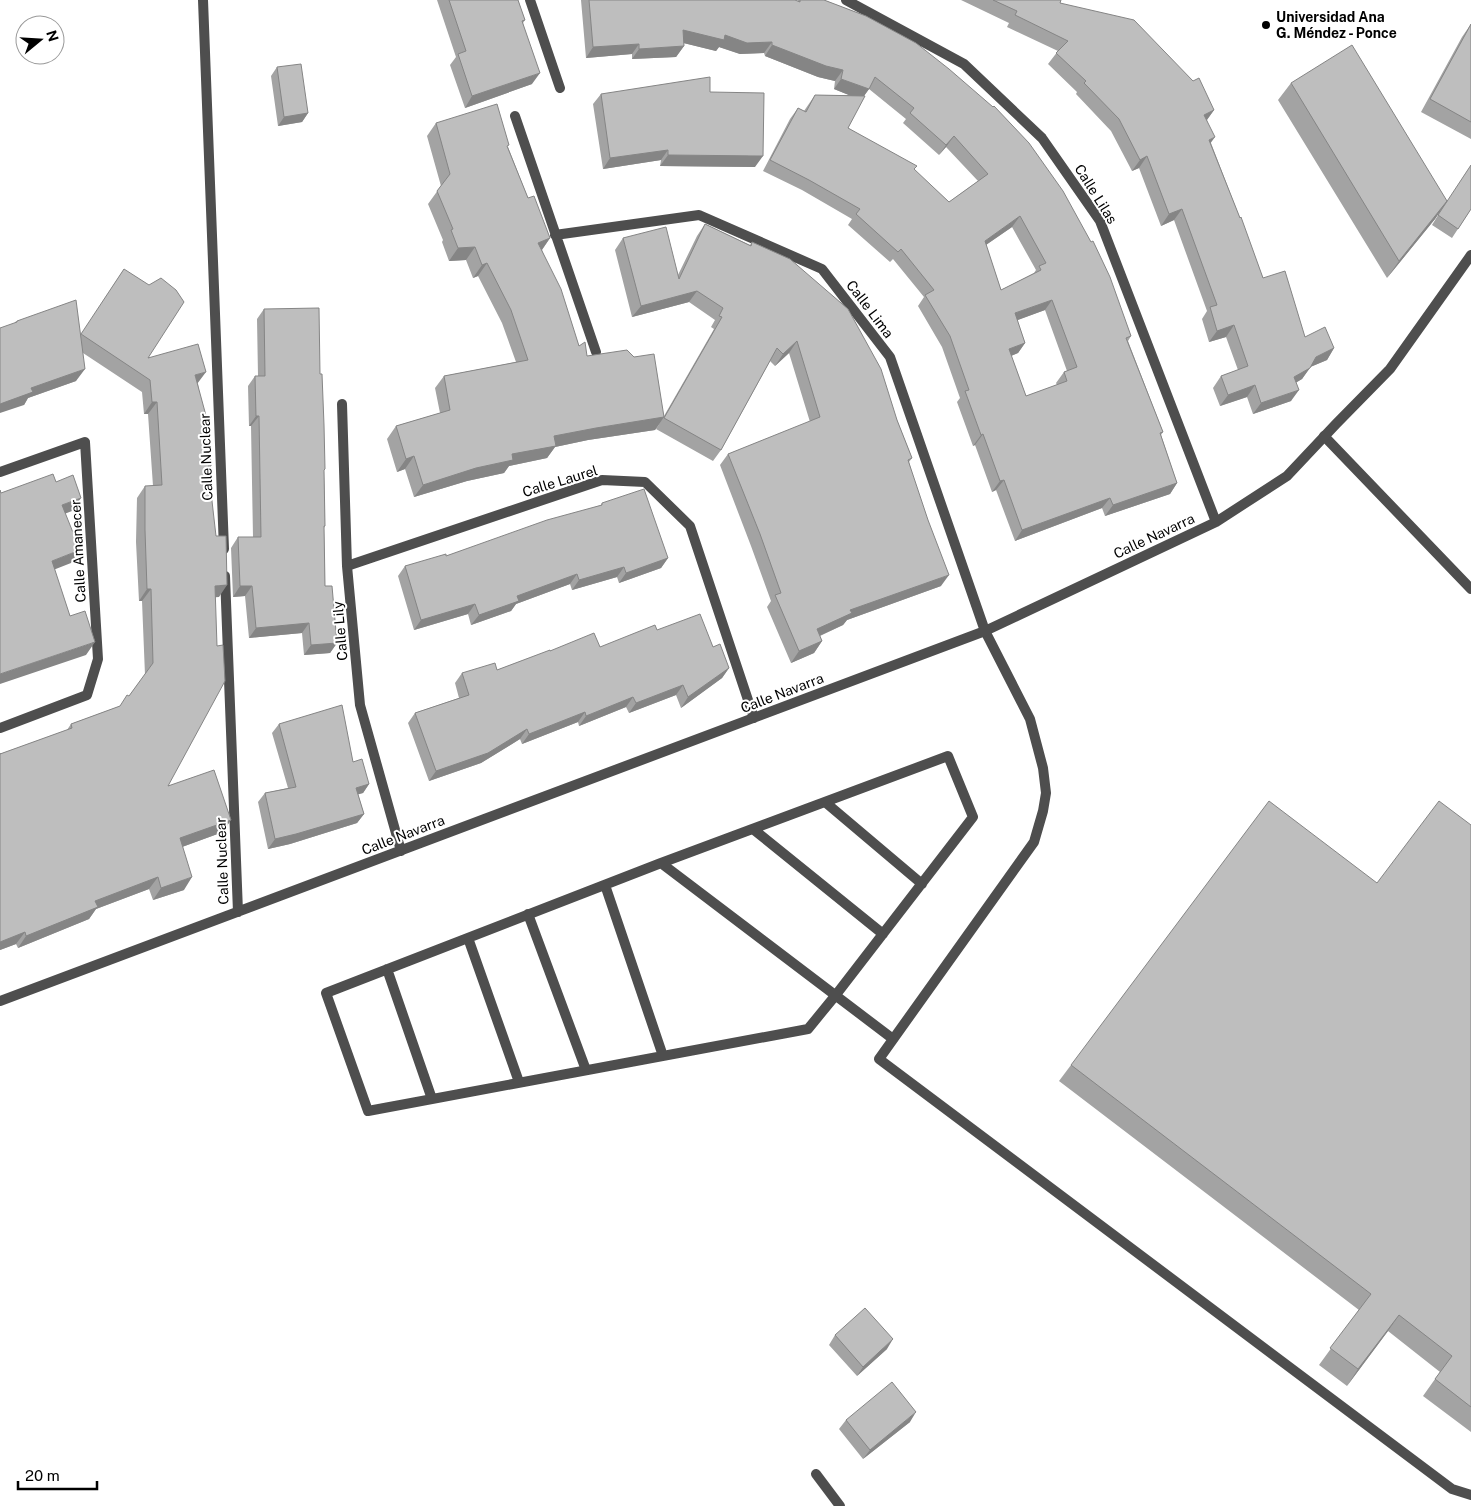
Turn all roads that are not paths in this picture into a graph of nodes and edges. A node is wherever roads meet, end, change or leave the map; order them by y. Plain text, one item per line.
1 (203, 0) edge
2 (530, 0) edge
3 (846, 0) edge
4 (560, 88) dead end
5 (515, 116) dead end
6 (555, 236) junction
7 (1471, 255) edge
8 (596, 352) dead end
9 (342, 404) dead end
10 (1324, 436) junction
11 (0, 472) edge
12 (1216, 522) junction
13 (347, 566) junction
14 (1471, 589) edge
15 (984, 631) junction
16 (754, 718) junction
17 (0, 728) edge
18 (825, 802) junction
19 (753, 829) junction
20 (401, 851) junction
21 (661, 863) junction
22 (922, 884) junction
23 (605, 885) junction
24 (238, 912) junction
25 (528, 914) junction
26 (883, 934) junction
27 (468, 938) junction
28 (387, 969) junction
29 (836, 996) junction
30 (0, 1001) edge
31 (893, 1039) junction
32 (663, 1056) junction
33 (586, 1070) junction
34 (519, 1082) junction
35 (432, 1099) junction
36 (816, 1474) dead end
37 (1471, 1495) edge
38 (840, 1506) edge

1 - 24 street, Calle Nuclear
2 - 4 street
3 - 12 street, Calle Lilas
5 - 6 street
6 - 8 street
6 - 15 street, Calle Lima
7 - 10 street, Calle Navarra
9 - 13 street, Calle Lily
10 - 12 street, Calle Navarra
10 - 14 street
11 - 17 street, Calle Amanecer
12 - 15 street, Calle Navarra
13 - 16 street, Calle Laurel
13 - 20 street, Calle Lily
15 - 16 street, Calle Navarra
15 - 31 street, Calle Lima
16 - 20 street, Calle Navarra
18 - 19 street
18 - 22 street
18 - 22 street
19 - 21 street
19 - 26 street
20 - 24 street, Calle Navarra
21 - 23 street
21 - 29 street
22 - 26 street
23 - 25 street
23 - 32 street
24 - 30 street, Calle Navarra
25 - 27 street
25 - 33 street
26 - 29 street
27 - 28 street
27 - 34 street
28 - 35 street
28 - 35 street
29 - 31 street
29 - 32 street
31 - 37 street, Calle Lima
32 - 33 street
33 - 34 street
34 - 35 street
36 - 38 street

